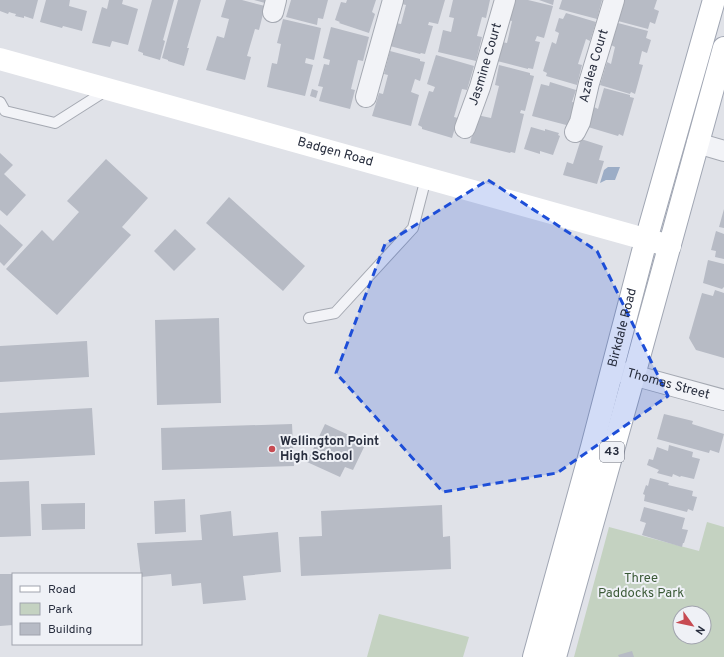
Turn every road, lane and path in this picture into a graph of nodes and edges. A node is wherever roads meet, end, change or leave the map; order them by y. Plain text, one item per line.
1 (393, 0) edge
2 (504, 0) edge
3 (614, 0) edge
4 (714, 0) edge
5 (724, 48) edge
6 (0, 59) edge
7 (109, 89) junction
8 (366, 96) dead end
9 (0, 102) edge
10 (465, 128) dead end
11 (575, 132) dead end
12 (697, 143) junction
13 (724, 151) edge
14 (426, 178) junction
15 (646, 240) junction
16 (670, 246) junction
17 (309, 318) dead end
18 (612, 370) junction
19 (634, 375) junction
20 (724, 400) edge
21 (534, 657) edge
22 (555, 657) edge

1 - 8 street
2 - 10 street, Jasmine Court
3 - 11 street, Azalea Court
4 - 15 main road, Birkdale Road / 43
5 - 12 main road, Birkdale Road / 43
6 - 7 main road, Badgen Road
7 - 9 lane
7 - 14 main road, Badgen Road
12 - 13 street
12 - 16 main road, Birkdale Road / 43
14 - 15 main road, Badgen Road
14 - 17 lane
15 - 16 main road, Badgen Road
15 - 18 main road, Birkdale Road / 43
16 - 19 main road, Birkdale Road / 43
18 - 19 street, Thomas Street
18 - 21 main road, Birkdale Road / 43
19 - 20 street, Thomas Street
19 - 22 main road, Birkdale Road / 43

